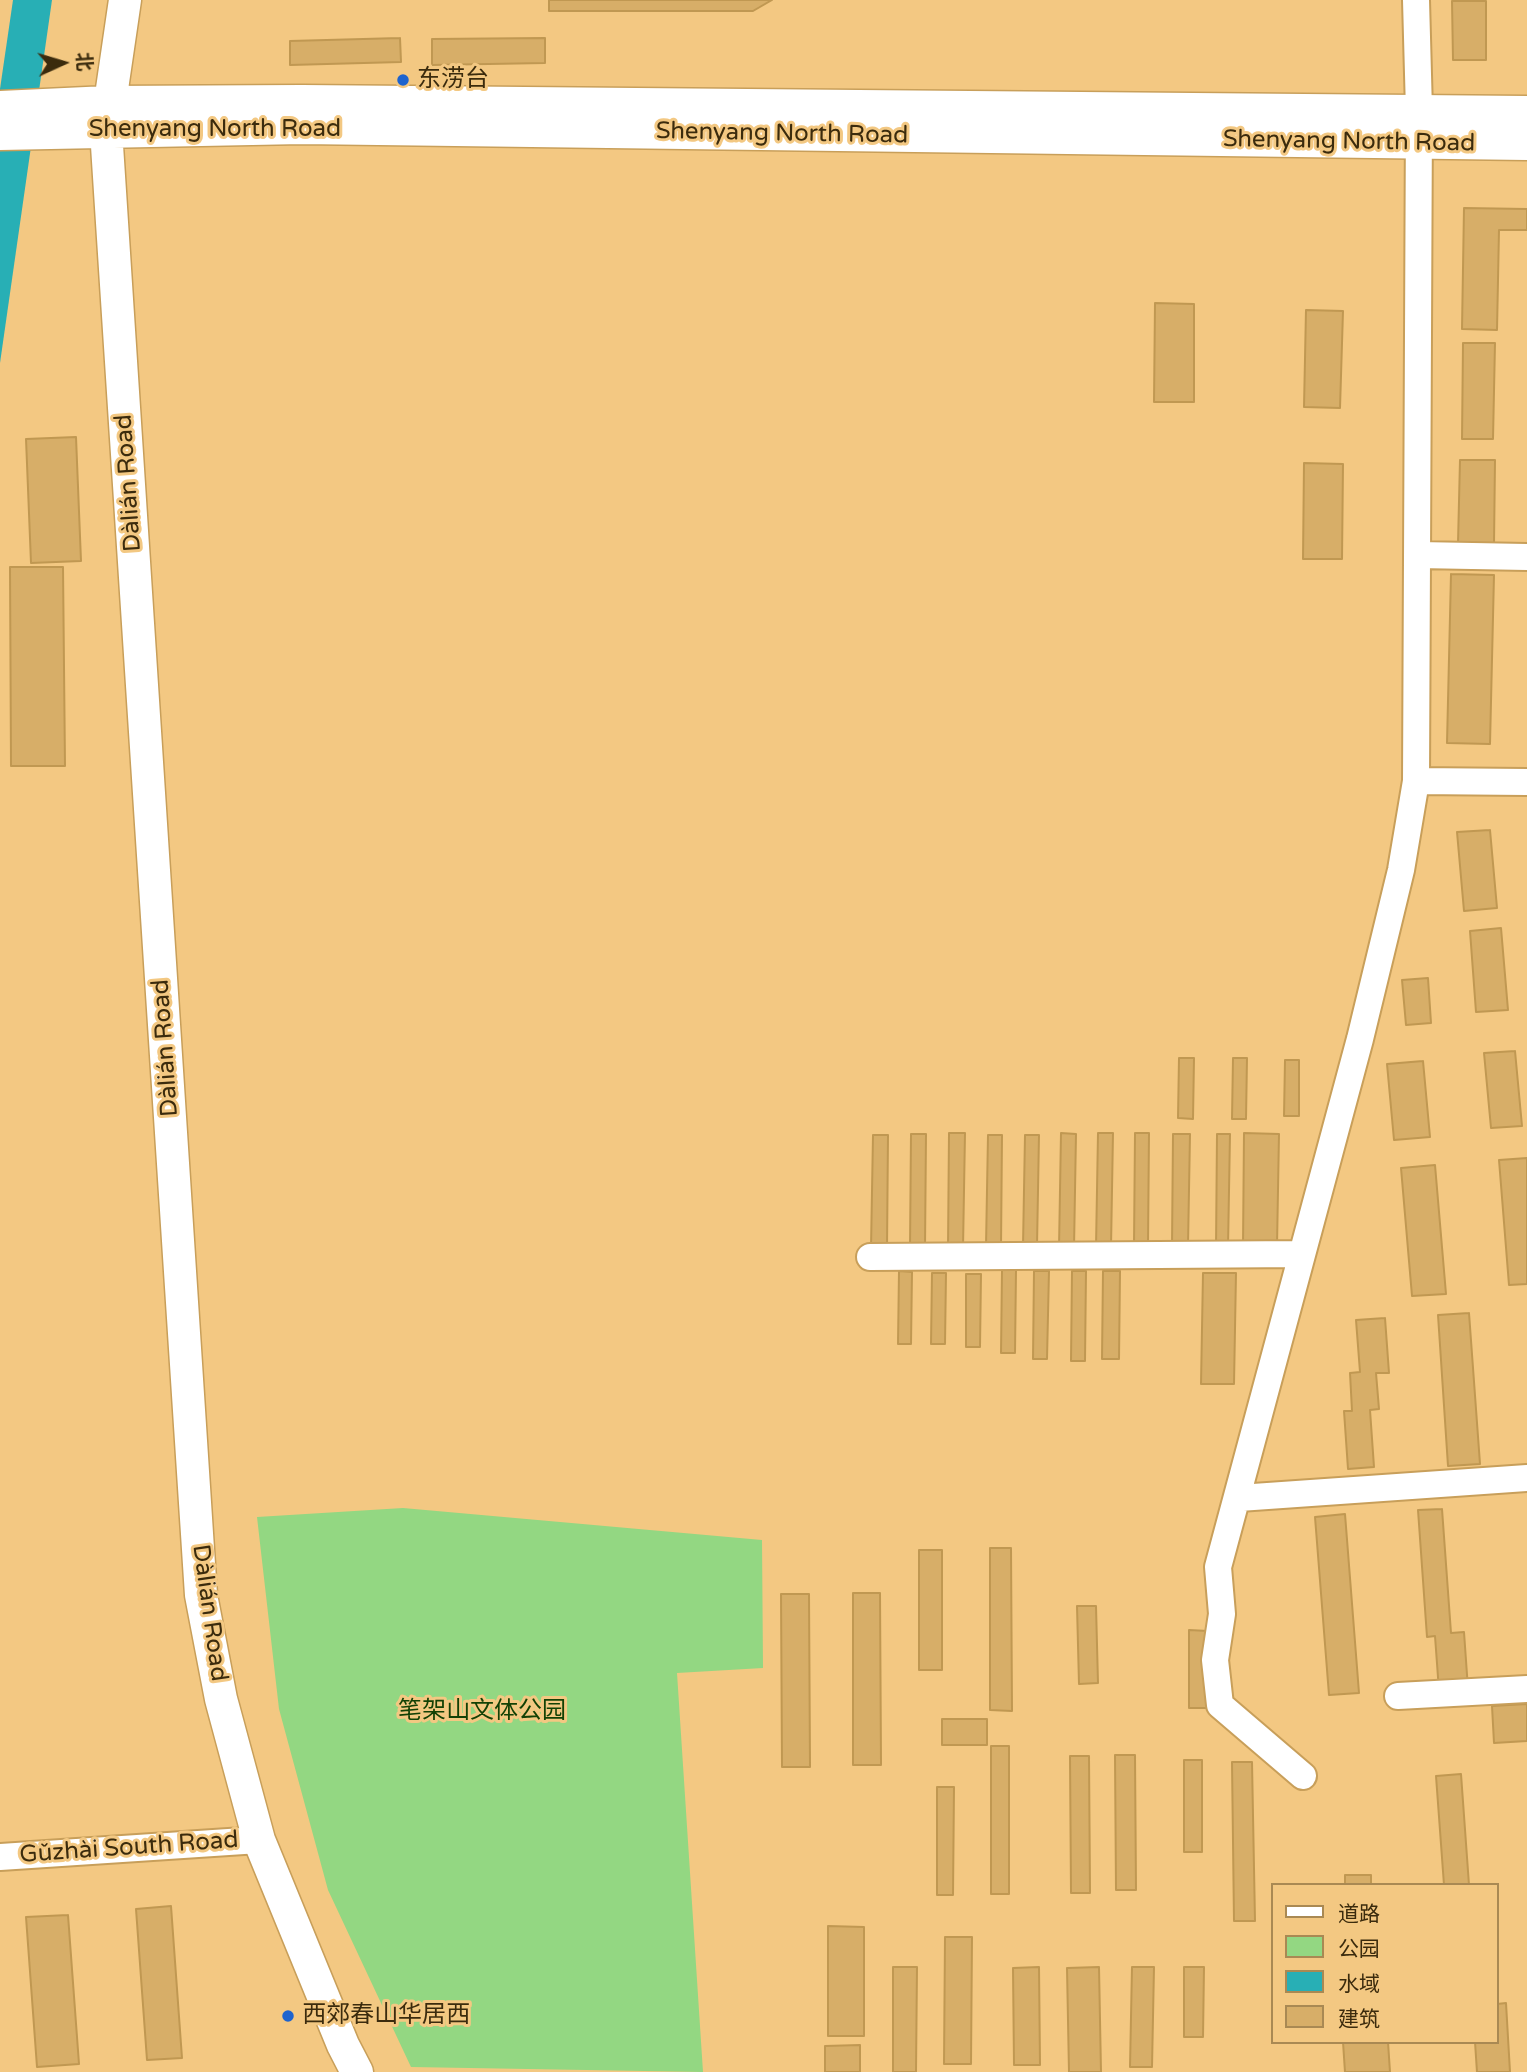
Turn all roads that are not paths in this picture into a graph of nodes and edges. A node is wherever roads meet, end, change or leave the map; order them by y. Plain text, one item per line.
1 (125, 0) edge
2 (1416, 0) edge
3 (0, 107) edge
4 (1419, 111) junction
5 (1527, 112) edge
6 (107, 116) junction
7 (40, 119) junction
8 (0, 134) edge
9 (1419, 143) junction
10 (1527, 144) edge
11 (1418, 555) junction
12 (1527, 557) edge
13 (1416, 781) junction
14 (1527, 782) edge
15 (1302, 1254) junction
16 (870, 1256) dead end
17 (1527, 1478) edge
18 (1239, 1498) junction
19 (1527, 1689) edge
20 (1398, 1696) dead end
21 (1303, 1776) dead end
22 (259, 1840) junction
23 (0, 1857) edge
24 (357, 2072) edge

1 - 6 main road, Dàlián Road
2 - 4 street
3 - 7 main road
4 - 5 main road, Shenyang North Road
4 - 6 main road, Shenyang North Road
4 - 9 street
6 - 7 main road, Shenyang North Road
6 - 9 main road, Shenyang North Road
6 - 22 main road, Dàlián Road
7 - 8 main road
9 - 10 main road, Shenyang North Road
9 - 11 street
11 - 12 street
11 - 13 street
13 - 14 street
13 - 15 street
15 - 16 street
15 - 18 street
17 - 18 street
18 - 21 street
19 - 20 street
22 - 23 street, Gǔzhài South Road
22 - 24 main road, Dàlián Road

